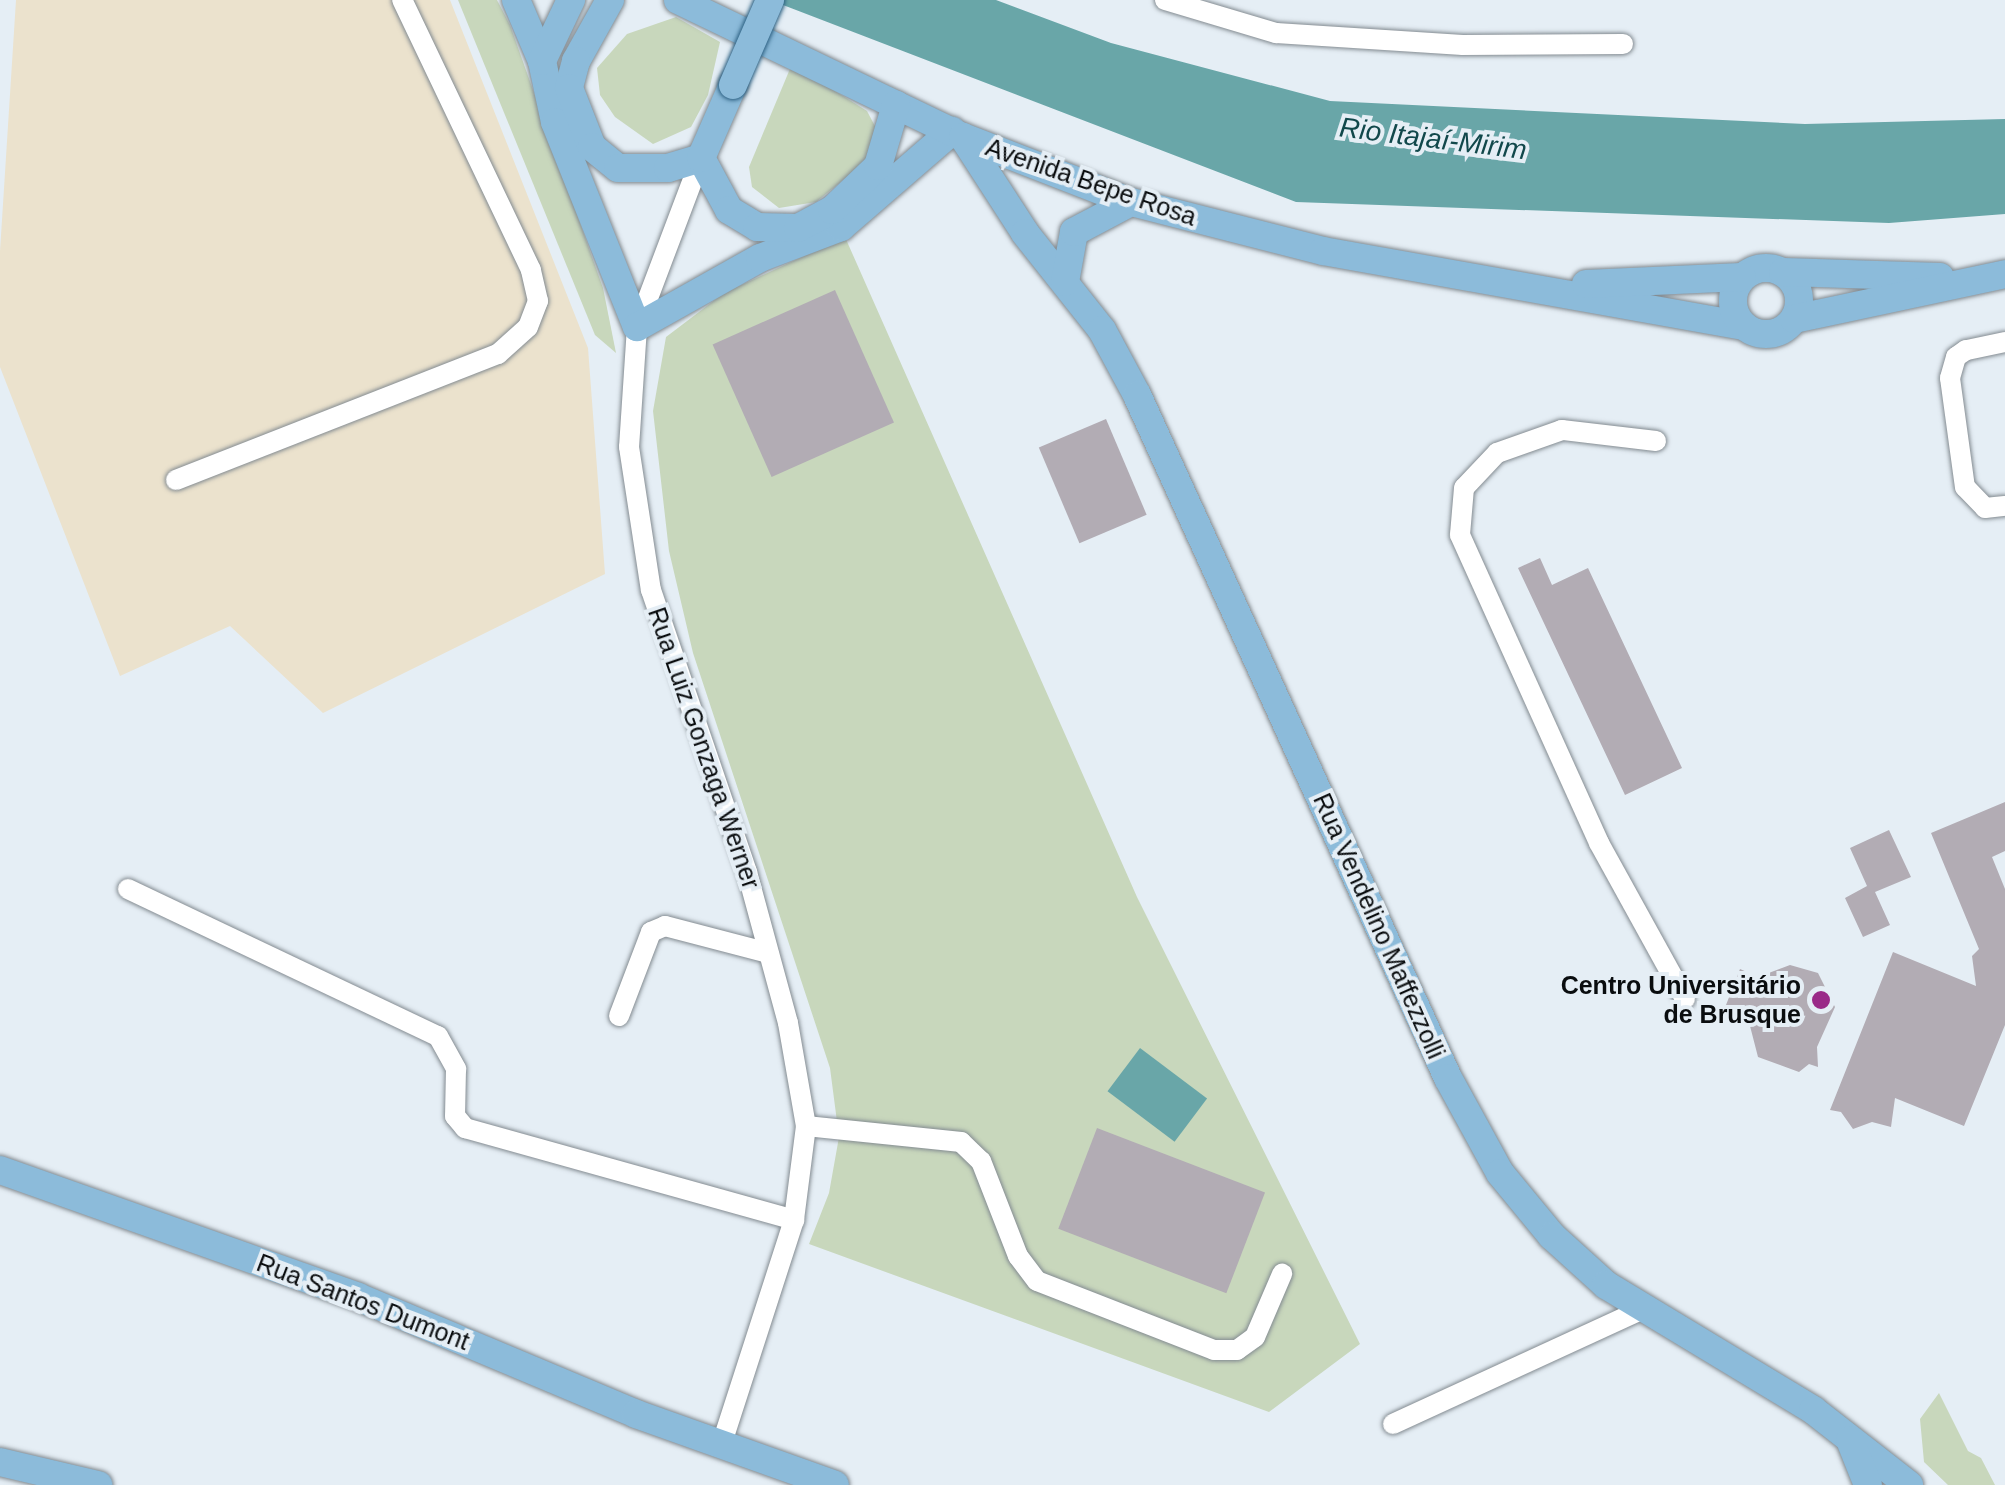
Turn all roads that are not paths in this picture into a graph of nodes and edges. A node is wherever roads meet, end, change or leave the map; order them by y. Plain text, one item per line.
1 (402, 0) edge
2 (516, 0) edge
3 (570, 0) edge
4 (610, 0) edge
5 (678, 0) edge
6 (770, 0) edge
7 (1166, 0) edge
8 (1623, 44) dead end
9 (542, 61) junction
10 (896, 104) junction
11 (958, 134) junction
12 (700, 158) junction
13 (1131, 202) junction
14 (1783, 272) junction
15 (2005, 274) edge
16 (1742, 277) junction
17 (1976, 279) junction
18 (1065, 282) junction
19 (1530, 287) junction
20 (1794, 319) junction
21 (1743, 326) junction
22 (637, 327) junction
23 (2005, 342) edge
24 (1656, 441) dead end
25 (176, 480) dead end
26 (2005, 506) edge
27 (128, 888) dead end
28 (770, 953) junction
29 (1684, 999) dead end
30 (618, 1016) dead end
31 (806, 1126) junction
32 (0, 1170) edge
33 (794, 1220) junction
34 (1282, 1274) dead end
35 (1642, 1310) junction
36 (1393, 1424) dead end
37 (1850, 1439) junction
38 (722, 1446) junction
39 (0, 1462) edge
40 (98, 1485) edge
41 (835, 1485) edge
42 (1868, 1485) edge
43 (1909, 1485) edge

1 - 25 street
2 - 9 main road
3 - 9 main road
4 - 12 main road
5 - 10 main road, Avenida Bepe Rosa
6 - 12 main road, Rua Luiz Gonzaga Werner, bridge
7 - 8 street
9 - 22 main road
10 - 11 main road, Avenida Bepe Rosa
10 - 12 main road
11 - 13 main road, Avenida Bepe Rosa
11 - 18 main road, Rua Vendelino Maffezzolli
11 - 22 main road
12 - 22 street, Rua Luiz Gonzaga Werner
13 - 18 main road
13 - 19 main road, Avenida Bepe Rosa
14 - 16 main road
14 - 17 main road
14 - 20 main road
15 - 17 main road
16 - 19 main road, Avenida Bepe Rosa
16 - 21 main road
17 - 20 main road
18 - 35 main road, Rua Vendelino Maffezzolli
19 - 21 main road, Avenida Bepe Rosa
20 - 21 main road
22 - 28 street, Rua Luiz Gonzaga Werner
23 - 26 street
24 - 29 street
27 - 33 street
28 - 30 street
28 - 31 street, Rua Luiz Gonzaga Werner
31 - 33 street, Rua Luiz Gonzaga Werner
31 - 34 street
32 - 38 main road, Rua Santos Dumont
33 - 38 street, Rua Luiz Gonzaga Werner
35 - 36 street
35 - 37 main road, Rua Vendelino Maffezzolli
37 - 42 main road
37 - 43 main road, Rua Vendelino Maffezzolli
38 - 41 main road, Rua Santos Dumont
39 - 40 main road

